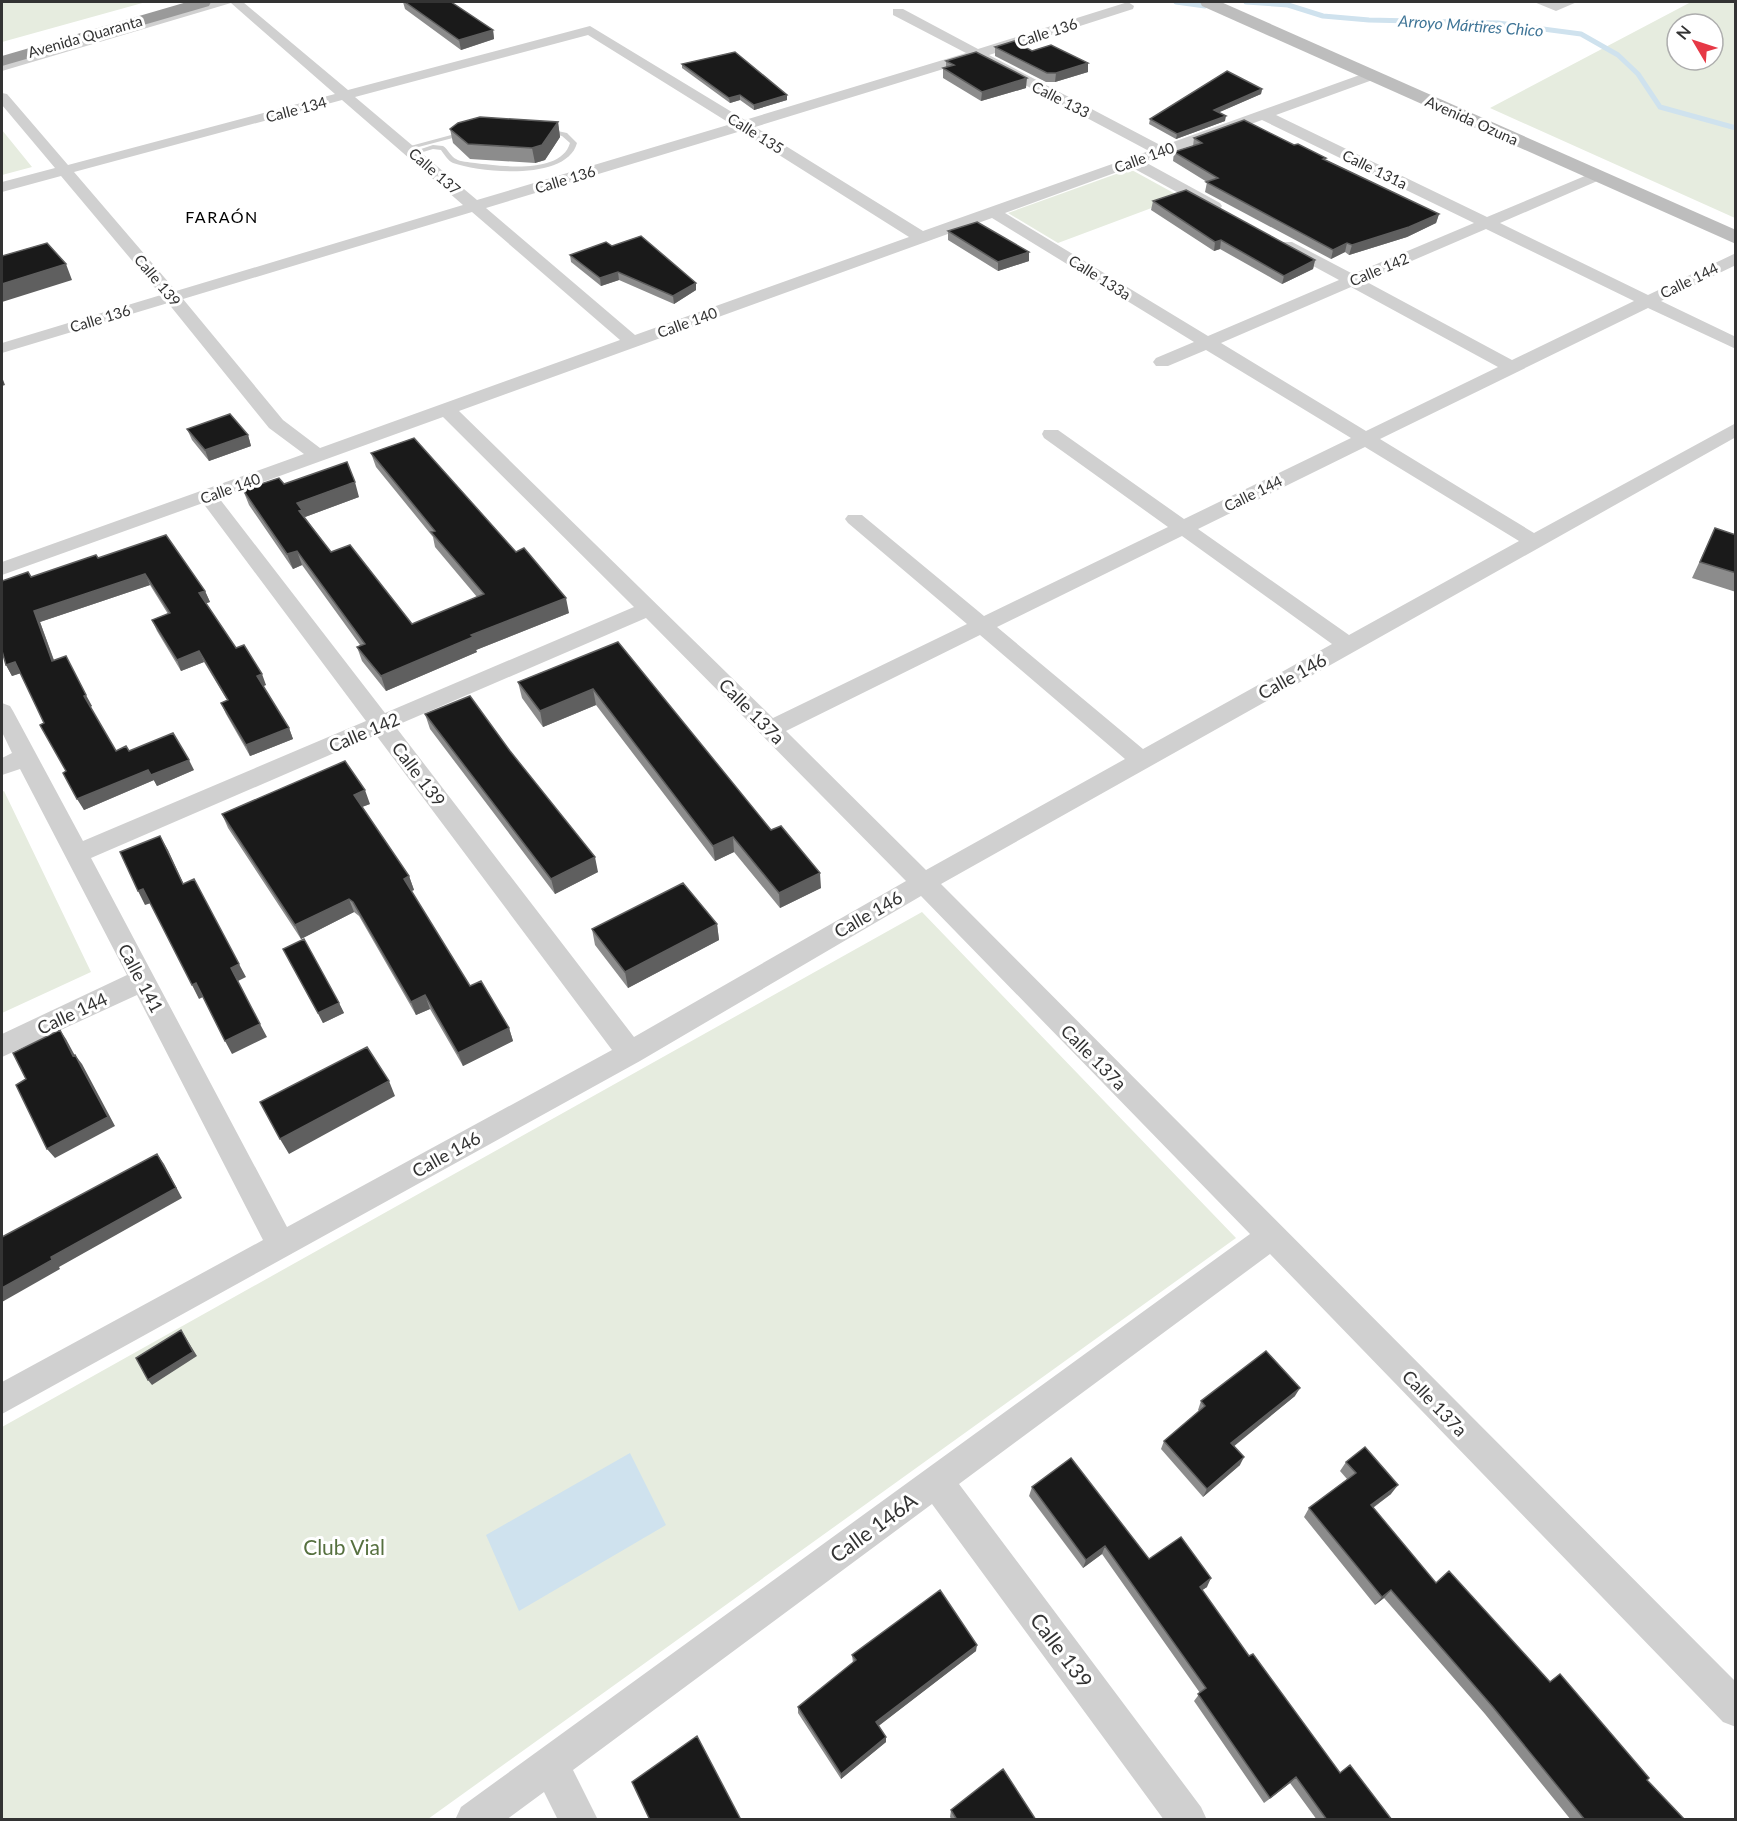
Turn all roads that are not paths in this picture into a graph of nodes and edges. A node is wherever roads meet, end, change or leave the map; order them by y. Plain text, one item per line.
1 (181, 2) edge
2 (203, 2) edge
3 (225, 2) edge
4 (236, 2) edge
5 (1208, 2) edge
6 (1540, 2) edge
7 (1571, 2) edge
8 (1128, 6) dead end
9 (898, 12) dead end
10 (153, 16) junction
11 (590, 30) joint
12 (2, 54) edge
13 (974, 55) junction
14 (2, 61) edge
15 (2, 67) edge
16 (1373, 75) junction
17 (346, 96) junction
18 (2, 97) edge
19 (1264, 114) junction
20 (742, 125) junction
21 (473, 130) edge
22 (538, 130) edge
23 (410, 150) junction
24 (1161, 151) junction
25 (1133, 162) junction
26 (65, 169) junction
27 (1597, 176) junction
28 (2, 187) edge
29 (475, 206) junction
30 (993, 212) junction
31 (1226, 212) edge
32 (1486, 223) junction
33 (1268, 235) edge
34 (921, 237) junction
35 (1736, 238) edge
36 (1736, 258) edge
37 (1352, 281) junction
38 (172, 297) junction
39 (1647, 301) junction
40 (633, 342) junction
41 (1207, 343) junction
42 (1736, 344) edge
43 (2, 348) edge
44 (1162, 362) dead end
45 (1511, 367) junction
46 (447, 410) junction
47 (1736, 429) edge
48 (1051, 434) dead end
49 (1365, 438) junction
50 (319, 456) junction
51 (208, 496) junction
52 (855, 519) dead end
53 (1183, 527) junction
54 (1533, 542) junction
55 (2, 569) edge
56 (650, 609) junction
57 (982, 626) junction
58 (1348, 645) junction
59 (2, 711) edge
60 (382, 725) junction
61 (770, 729) junction
62 (26, 757) junction
63 (1142, 760) junction
64 (2, 767) edge
65 (77, 854) junction
66 (922, 883) junction
67 (142, 980) junction
68 (2, 1046) edge
69 (630, 1053) junction
70 (1272, 1235) junction
71 (281, 1245) junction
72 (2, 1399) edge
73 (936, 1481) junction
74 (1736, 1709) edge
75 (550, 1764) junction
76 (474, 1820) edge
77 (579, 1820) edge
78 (1188, 1820) edge

1 - 10 street
2 - 10 highway, Avenida Quaranta
3 - 10 street
4 - 17 street, Calle 137
5 - 16 main road, Avenida Ozuna
6 - 7 street
8 - 13 street, Calle 136
9 - 13 street, Calle 133
10 - 12 street
10 - 14 highway, Avenida Quaranta
10 - 15 street
11 - 17 street, Calle 134
11 - 20 street, Calle 135
13 - 20 street, Calle 136
13 - 24 street, Calle 133
16 - 19 street, Calle 140
16 - 27 main road, Avenida Ozuna
17 - 23 street, Calle 137
17 - 26 street, Calle 134
18 - 26 street, Calle 139
19 - 24 street, Calle 140
19 - 32 street, Calle 131a
20 - 29 street, Calle 136
20 - 34 street, Calle 135
21 - 23 lane
22 - 23 lane
23 - 29 street, Calle 137
24 - 25 street, Calle 140
25 - 30 street, Calle 140
25 - 31 street
26 - 28 street, Calle 134
26 - 38 street, Calle 139
27 - 32 street, Calle 142
27 - 35 main road, Avenida Ozuna
29 - 38 street, Calle 136
29 - 40 street, Calle 137
30 - 34 street, Calle 140
30 - 41 street, Calle 133a
32 - 37 street, Calle 142
32 - 39 street, Calle 131a
33 - 37 street
34 - 40 street, Calle 140
36 - 39 street, Calle 144
37 - 41 street, Calle 142
37 - 45 street
38 - 43 street, Calle 136
38 - 50 street, Calle 139
39 - 42 street, Calle 131a
39 - 45 street, Calle 144
40 - 46 street, Calle 140
41 - 44 street, Calle 142
41 - 49 street, Calle 133a
45 - 49 street, Calle 144
46 - 50 street, Calle 140
46 - 56 street, Calle 137a
47 - 54 street, Calle 146
48 - 53 street
49 - 53 street, Calle 144
49 - 54 street, Calle 133a
50 - 51 street, Calle 140
51 - 55 street, Calle 140
51 - 60 street, Calle 139
52 - 57 street
53 - 57 street, Calle 144
53 - 58 street
54 - 58 street, Calle 146
56 - 60 street, Calle 142
56 - 61 street, Calle 137a
57 - 61 street, Calle 144
57 - 63 street
58 - 63 street, Calle 146
59 - 62 street, Calle 141
60 - 65 street, Calle 142
60 - 69 street, Calle 139
61 - 66 street, Calle 137a
62 - 64 street
62 - 65 street, Calle 141
63 - 66 street, Calle 146
65 - 67 street, Calle 141
66 - 69 street, Calle 146
66 - 70 street, Calle 137a
67 - 68 street, Calle 144
67 - 71 street, Calle 141
69 - 71 street, Calle 146
70 - 73 street, Calle 146A
70 - 74 street, Calle 137a
71 - 72 street, Calle 146
73 - 75 street, Calle 146A
73 - 78 street, Calle 139
75 - 76 street, Calle 146A
75 - 77 street

